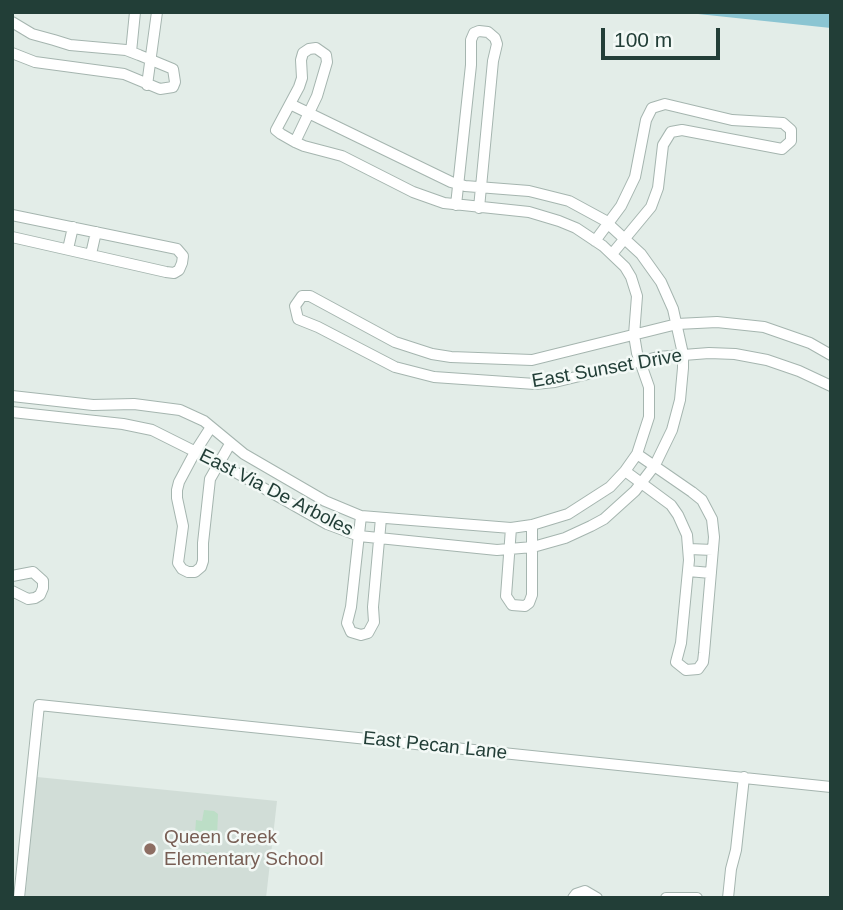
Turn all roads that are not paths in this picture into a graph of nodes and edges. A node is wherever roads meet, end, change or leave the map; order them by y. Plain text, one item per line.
1 (135, 12) edge
2 (157, 12) edge
3 (12, 22) edge
4 (12, 52) edge
5 (131, 52) junction
6 (150, 60) junction
7 (147, 85) junction
8 (290, 104) junction
9 (309, 113) junction
10 (295, 142) junction
11 (458, 184) junction
12 (481, 187) junction
13 (456, 205) junction
14 (479, 208) junction
15 (12, 215) edge
16 (608, 224) junction
17 (73, 227) junction
18 (96, 233) junction
19 (12, 237) edge
20 (625, 237) junction
21 (595, 241) junction
22 (68, 249) junction
23 (90, 254) junction
24 (612, 254) junction
25 (677, 324) junction
26 (634, 335) junction
27 (683, 354) junction
28 (831, 355) edge
29 (640, 360) junction
30 (831, 386) edge
31 (12, 396) edge
32 (12, 412) edge
33 (211, 427) junction
34 (230, 444) junction
35 (195, 452) junction
36 (637, 454) junction
37 (218, 463) junction
38 (655, 465) junction
39 (625, 471) junction
40 (642, 483) junction
41 (360, 516) junction
42 (381, 518) junction
43 (532, 525) junction
44 (511, 528) junction
45 (359, 536) junction
46 (379, 539) junction
47 (533, 547) junction
48 (689, 549) junction
49 (511, 550) junction
50 (713, 550) junction
51 (688, 571) junction
52 (710, 573) junction
53 (12, 576) edge
54 (12, 591) edge
55 (744, 777) junction
56 (831, 787) edge
57 (19, 898) edge
58 (573, 898) edge
59 (597, 898) edge
60 (666, 898) edge
61 (697, 898) edge
62 (728, 898) edge

1 - 5 street
2 - 6 street
3 - 5 street
4 - 7 street
5 - 6 street
6 - 7 street
6 - 7 street
8 - 9 street, East Via De Arboles
8 - 9 street
8 - 10 street, East Via De Arboles
9 - 10 street
9 - 11 street, East Via De Arboles
10 - 13 street, East Via De Arboles
11 - 12 street, East Via De Arboles
11 - 12 street
11 - 13 street
12 - 14 street
12 - 16 street, East Via De Arboles
13 - 14 street, East Via De Arboles
14 - 21 street, East Via De Arboles
15 - 17 street
16 - 20 street, East Via De Arboles
16 - 20 street
16 - 21 street
17 - 18 street
17 - 22 street
18 - 23 street
18 - 23 street
19 - 22 street
20 - 24 street
20 - 25 street, East Via De Arboles
21 - 24 street, East Via De Arboles
22 - 23 street
24 - 26 street, East Via De Arboles
25 - 26 street, East Sunset Drive
25 - 27 street, East Via De Arboles
25 - 28 street, East Sunset Drive
26 - 29 street, East Via De Arboles
26 - 29 street, East Sunset Drive
27 - 29 street, East Sunset Drive
27 - 30 street, East Sunset Drive
27 - 38 street, East Via De Arboles
29 - 36 street, East Via De Arboles
31 - 33 street, East Via De Arboles
32 - 35 street, East Via De Arboles
33 - 34 street, East Via De Arboles
33 - 35 street
34 - 37 street
34 - 41 street, East Via De Arboles
35 - 37 street, East Via De Arboles
35 - 37 street
36 - 38 street
36 - 39 street, East Via De Arboles
37 - 45 street, East Via De Arboles
38 - 40 street, East Via De Arboles
38 - 50 street
39 - 40 street
39 - 43 street, East Via De Arboles
40 - 47 street, East Via De Arboles
40 - 48 street
41 - 42 street, East Via De Arboles
41 - 45 street
42 - 44 street, East Via De Arboles
42 - 46 street
43 - 44 street, East Via De Arboles
43 - 47 street
44 - 49 street
45 - 46 street, East Via De Arboles
45 - 46 street
46 - 49 street, East Via De Arboles
47 - 49 street, East Via De Arboles
47 - 49 street
48 - 50 street
48 - 51 street
50 - 52 street
51 - 52 street
51 - 52 street
53 - 54 street
55 - 56 street, East Pecan Lane
55 - 57 street, East Pecan Lane
55 - 62 street
58 - 59 street
60 - 61 street

